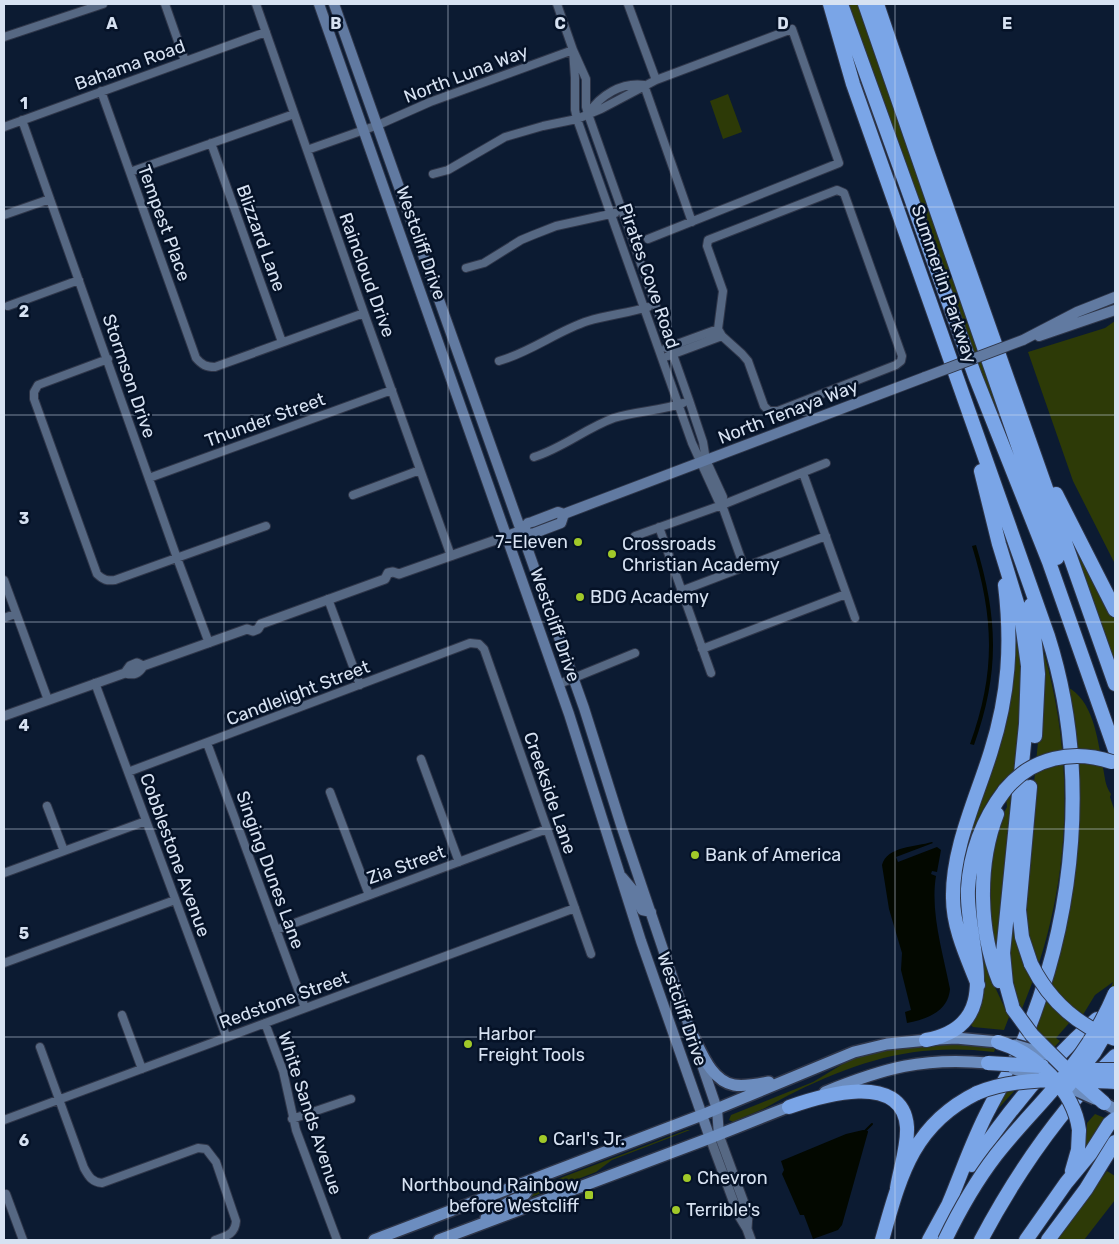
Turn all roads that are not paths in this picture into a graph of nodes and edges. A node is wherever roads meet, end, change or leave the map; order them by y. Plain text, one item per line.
1 (76, 4) edge
2 (103, 4) edge
3 (165, 4) edge
4 (256, 4) edge
5 (319, 4) edge
6 (334, 4) edge
7 (557, 4) edge
8 (628, 4) edge
9 (829, 4) edge
10 (842, 4) edge
11 (866, 4) edge
12 (877, 4) edge
13 (79, 12) junction
14 (266, 32) junction
15 (4, 37) edge
16 (573, 50) junction
17 (186, 61) junction
18 (656, 80) junction
19 (644, 85) junction
20 (101, 91) junction
21 (294, 114) junction
22 (588, 114) junction
23 (577, 119) junction
24 (22, 120) junction
25 (4, 127) edge
26 (371, 128) junction
27 (211, 143) junction
28 (307, 150) junction
29 (130, 172) junction
30 (433, 174) dead end
31 (50, 199) junction
32 (622, 212) junction
33 (611, 214) junction
34 (4, 215) edge
35 (692, 222) junction
36 (648, 239) dead end
37 (466, 268) dead end
38 (79, 280) junction
39 (1113, 304) edge
40 (655, 305) junction
41 (8, 306) dead end
42 (644, 308) junction
43 (364, 313) junction
44 (1048, 330) junction
45 (720, 333) junction
46 (282, 342) junction
47 (671, 350) junction
48 (660, 354) junction
49 (108, 360) junction
50 (499, 361) dead end
51 (961, 388) junction
52 (392, 390) junction
53 (689, 400) junction
54 (678, 404) junction
55 (1035, 456) junction
56 (534, 458) dead end
57 (703, 461) junction
58 (826, 463) dead end
59 (420, 470) junction
60 (804, 473) junction
61 (149, 478) junction
62 (352, 495) dead end
63 (722, 504) junction
64 (266, 526) dead end
65 (659, 527) junction
66 (514, 534) junction
67 (635, 536) dead end
68 (826, 536) junction
69 (999, 544) junction
70 (451, 556) junction
71 (177, 558) junction
72 (744, 567) junction
73 (1026, 575) junction
74 (4, 580) edge
75 (681, 591) junction
76 (846, 594) junction
77 (328, 600) junction
78 (1115, 610) edge
79 (16, 614) junction
80 (4, 618) edge
81 (855, 618) dead end
82 (209, 642) junction
83 (479, 644) joint
84 (702, 649) junction
85 (635, 653) dead end
86 (1090, 665) junction
87 (711, 673) dead end
88 (573, 678) junction
89 (95, 684) junction
90 (559, 684) junction
91 (1115, 684) edge
92 (360, 685) junction
93 (48, 700) junction
94 (4, 716) edge
95 (1115, 723) edge
96 (207, 743) junction
97 (421, 758) dead end
98 (1114, 759) edge
99 (128, 772) junction
100 (1005, 790) junction
101 (330, 792) dead end
102 (47, 806) dead end
103 (146, 821) junction
104 (621, 825) junction
105 (547, 829) junction
106 (605, 830) junction
107 (64, 851) junction
108 (459, 862) junction
109 (4, 873) edge
110 (619, 875) junction
111 (369, 895) junction
112 (176, 900) junction
113 (574, 908) junction
114 (651, 912) junction
115 (276, 930) junction
116 (591, 954) dead end
117 (4, 963) edge
118 (676, 985) junction
119 (978, 985) junction
120 (1115, 993) edge
121 (1115, 1004) edge
122 (664, 1006) junction
123 (305, 1008) junction
124 (1013, 1009) junction
125 (122, 1015) dead end
126 (1115, 1017) edge
127 (265, 1023) junction
128 (691, 1032) junction
129 (226, 1036) junction
130 (926, 1040) junction
131 (1115, 1040) edge
132 (998, 1042) junction
133 (40, 1047) dead end
134 (1115, 1056) edge
135 (1054, 1057) junction
136 (988, 1063) junction
137 (1040, 1066) junction
138 (142, 1069) junction
139 (1066, 1069) junction
140 (1090, 1070) junction
141 (1115, 1070) edge
142 (1078, 1080) junction
143 (783, 1081) junction
144 (1055, 1081) junction
145 (1115, 1081) edge
146 (351, 1098) dead end
147 (59, 1100) junction
148 (1110, 1106) edge
149 (788, 1107) junction
150 (710, 1112) junction
151 (292, 1119) junction
152 (1115, 1119) edge
153 (4, 1120) edge
154 (715, 1137) junction
155 (1115, 1142) edge
156 (530, 1181) junction
157 (1066, 1183) junction
158 (896, 1188) junction
159 (6, 1194) dead end
160 (949, 1203) junction
161 (472, 1228) junction
162 (23, 1240) edge
163 (215, 1240) edge
164 (337, 1240) edge
165 (374, 1240) edge
166 (439, 1240) edge
167 (751, 1240) edge
168 (882, 1240) edge
169 (929, 1240) edge
170 (945, 1240) edge
171 (955, 1240) edge
172 (981, 1240) edge
173 (1026, 1240) edge
174 (1048, 1240) edge

1 - 13 street
2 - 13 street
3 - 17 street
4 - 14 street, Raincloud Drive
5 - 26 main road, Westcliff Drive
6 - 26 main road, Westcliff Drive
7 - 16 street, Pirates Cove Road
8 - 18 street
9 - 51 highway, Summerlin Parkway
10 - 86 highway
11 - 86 highway
12 - 55 highway, Summerlin Parkway
13 - 15 street
14 - 17 street, Bahama Road
14 - 21 street, Raincloud Drive
16 - 22 street, Pirates Cove Road
16 - 23 street, Pirates Cove Road
16 - 26 street, North Luna Way
17 - 20 street, Bahama Road
18 - 19 street
18 - 35 street
19 - 22 street
19 - 35 street
20 - 24 street, Bahama Road
20 - 29 street, Tempest Place
21 - 27 street
21 - 28 street, Raincloud Drive
22 - 23 street
22 - 32 street, Pirates Cove Road
23 - 30 street
23 - 33 street, Pirates Cove Road
24 - 25 street, Bahama Road
24 - 31 street, Stormson Drive
26 - 28 street, North Luna Way
26 - 66 main road, Westcliff Drive
26 - 66 main road, Westcliff Drive
27 - 29 street
27 - 46 street, Blizzard Lane
28 - 43 street, Raincloud Drive
29 - 46 street, Tempest Place
31 - 34 street
31 - 38 street, Stormson Drive
32 - 33 street
32 - 40 street, Pirates Cove Road
33 - 37 street
33 - 42 street, Pirates Cove Road
35 - 36 street
38 - 41 street
38 - 49 street, Stormson Drive
39 - 44 main road, North Tenaya Way
39 - 44 main road, North Tenaya Way
40 - 42 street
40 - 47 street, Pirates Cove Road
42 - 48 street, Pirates Cove Road
42 - 50 street
43 - 46 street
43 - 52 street, Raincloud Drive
44 - 57 main road, North Tenaya Way, bridge
45 - 45 street
45 - 47 street
47 - 48 street
47 - 53 street, Pirates Cove Road
48 - 54 street, Pirates Cove Road
49 - 61 street, Stormson Drive
49 - 71 street
51 - 69 highway
51 - 73 highway, Summerlin Parkway
52 - 59 street, Raincloud Drive
52 - 61 street, Thunder Street
53 - 54 street
53 - 57 street, Pirates Cove Road
54 - 56 street
54 - 57 street, Pirates Cove Road
55 - 78 highway
55 - 91 highway
57 - 63 street, Pirates Cove Road
57 - 66 main road, North Tenaya Way
58 - 60 street
59 - 62 street
59 - 70 street, Raincloud Drive
60 - 63 street
60 - 68 street
61 - 71 street, Stormson Drive
63 - 65 street
63 - 72 street, Pirates Cove Road
64 - 71 street
65 - 67 street
65 - 75 street
66 - 70 street
66 - 88 main road, Westcliff Drive
66 - 90 main road, Westcliff Drive
68 - 72 street
68 - 76 street
69 - 119 highway
69 - 124 highway
70 - 77 street
71 - 82 street, Stormson Drive
72 - 75 street
73 - 131 highway, bridge
73 - 160 highway
74 - 79 street
75 - 84 street
76 - 81 street
76 - 84 street
77 - 82 street
77 - 92 street
79 - 80 street
79 - 93 street
82 - 89 street
83 - 92 street, Candlelight Street
83 - 105 street, Creekside Lane
84 - 87 street
85 - 88 street
86 - 95 highway
86 - 98 highway
88 - 90 street
88 - 104 main road, Westcliff Drive
89 - 93 street
89 - 99 street, Cobblestone Avenue
90 - 106 main road, Westcliff Drive
92 - 96 street, Candlelight Street
93 - 94 street
96 - 99 street, Candlelight Street
96 - 115 street, Singing Dunes Lane
97 - 108 street
98 - 100 highway, bridge
99 - 103 street, Cobblestone Avenue
100 - 119 highway
100 - 124 highway
101 - 111 street
102 - 107 street
103 - 107 street
103 - 112 street, Cobblestone Avenue
104 - 106 main road
104 - 114 main road, Westcliff Drive
105 - 108 street, Zia Street
105 - 113 street, Creekside Lane
106 - 110 main road, Westcliff Drive
107 - 109 street
108 - 111 street, Zia Street
110 - 114 main road
110 - 122 main road, Westcliff Drive
111 - 115 street, Zia Street
112 - 117 street
112 - 129 street, Cobblestone Avenue
113 - 116 street, Creekside Lane
113 - 123 street, Redstone Street
114 - 118 main road, Westcliff Drive
115 - 123 street, Singing Dunes Lane
118 - 122 main road
118 - 128 main road, Westcliff Drive
119 - 130 highway
120 - 170 highway, bridge
121 - 160 highway
122 - 150 main road, Westcliff Drive
123 - 127 street, Redstone Street
124 - 135 highway, bridge
125 - 138 street
126 - 171 highway, bridge
127 - 129 street, Redstone Street
127 - 151 street, White Sands Avenue
128 - 143 main road
128 - 150 main road, Westcliff Drive
129 - 138 street, Redstone Street
130 - 132 main road
130 - 143 main road
132 - 135 main road, bridge
132 - 137 highway, bridge
133 - 147 street
134 - 172 highway
135 - 139 highway, bridge
135 - 140 main road, bridge
136 - 137 highway, bridge
136 - 144 main road, bridge
136 - 149 main road
137 - 139 highway, bridge
137 - 144 highway, bridge
138 - 147 street, Redstone Street
139 - 140 highway, bridge
139 - 142 highway, bridge
140 - 141 highway, bridge
140 - 145 main road, bridge
142 - 144 highway, bridge
142 - 145 highway, bridge
142 - 148 highway, bridge
143 - 150 main road
144 - 148 main road, bridge
144 - 157 highway, bridge
144 - 158 highway, bridge
146 - 151 street
147 - 153 street, Redstone Street
147 - 163 street
149 - 154 main road
149 - 158 highway
150 - 154 main road, Westcliff Drive
150 - 154 main road, Westcliff Drive
150 - 156 main road
151 - 164 street, White Sands Avenue
152 - 157 highway
154 - 161 main road
154 - 167 street, Westcliff Drive
155 - 174 highway
156 - 161 main road
156 - 165 main road
157 - 173 highway
158 - 168 highway
159 - 162 street
160 - 169 highway
161 - 166 main road

